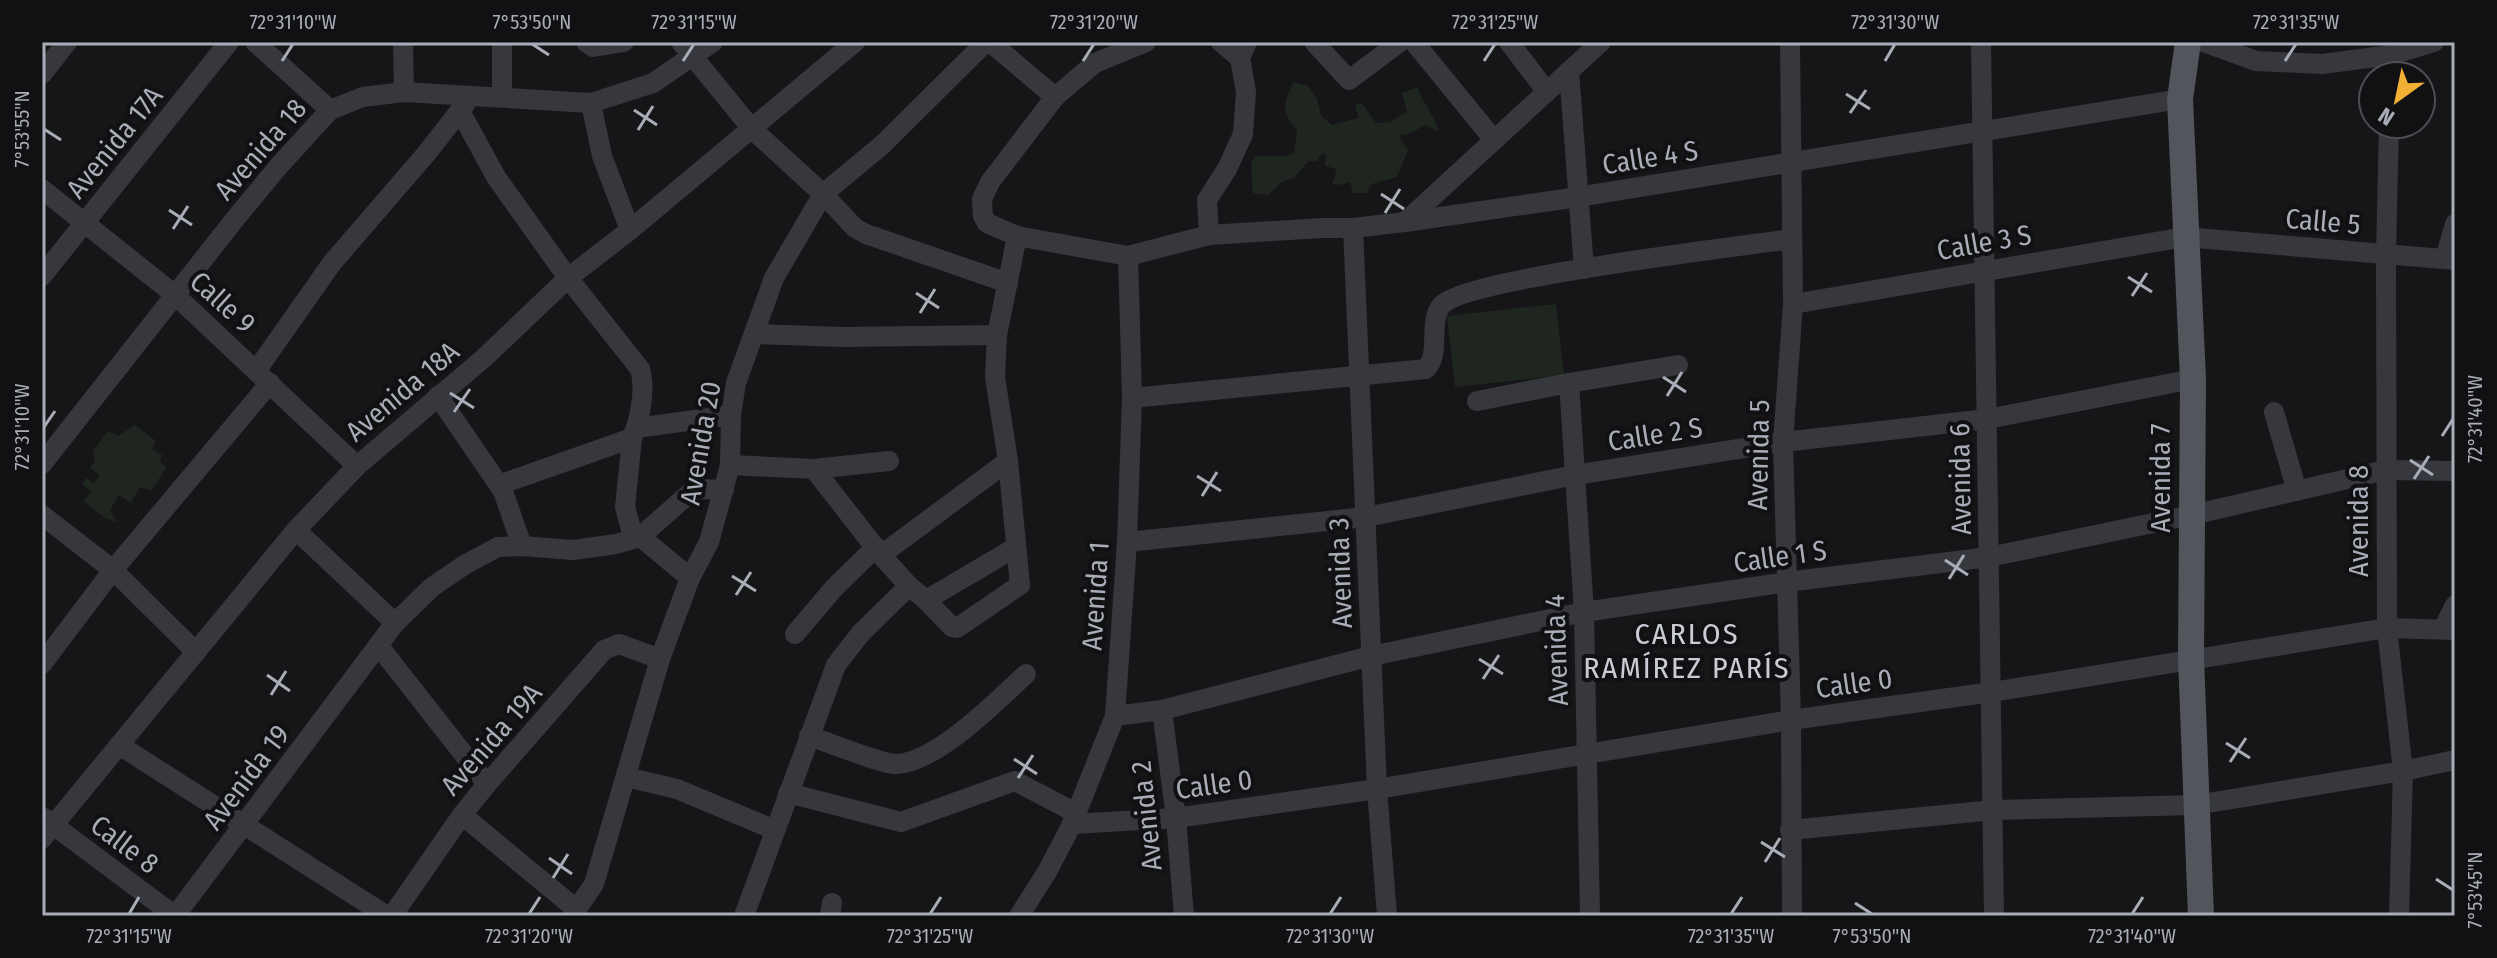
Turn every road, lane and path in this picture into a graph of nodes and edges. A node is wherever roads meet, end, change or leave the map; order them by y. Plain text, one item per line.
1 (67, 42) edge
2 (229, 42) edge
3 (255, 42) edge
4 (403, 42) edge
5 (502, 42) edge
6 (586, 42) edge
7 (624, 42) edge
8 (713, 42) edge
9 (855, 42) edge
10 (988, 42) edge
11 (1146, 42) edge
12 (1221, 42) edge
13 (1314, 42) edge
14 (1400, 42) edge
15 (1414, 42) edge
16 (1509, 42) edge
17 (1601, 42) edge
18 (1790, 42) edge
19 (1981, 42) edge
20 (2188, 42) edge
21 (2204, 42) edge
22 (2434, 42) edge
23 (687, 50) edge
24 (1243, 50) edge
25 (2402, 60) edge
26 (2357, 65) edge
27 (1569, 71) junction
28 (42, 74) edge
29 (404, 92) junction
30 (1547, 92) junction
31 (502, 97) junction
32 (1055, 97) junction
33 (2180, 99) junction
34 (591, 103) junction
35 (465, 104) junction
36 (330, 110) junction
37 (752, 129) junction
38 (1982, 130) junction
39 (1494, 140) junction
40 (2389, 140) edge
41 (1792, 163) junction
42 (42, 189) edge
43 (823, 194) junction
44 (1578, 197) junction
45 (1405, 222) junction
46 (84, 224) junction
47 (2455, 224) edge
48 (1353, 228) junction
49 (630, 230) junction
50 (1209, 235) junction
51 (1017, 236) junction
52 (2185, 237) junction
53 (1792, 239) junction
54 (2386, 254) junction
55 (1128, 256) junction
56 (2450, 259) edge
57 (1584, 269) junction
58 (1985, 270) junction
59 (42, 276) edge
60 (568, 278) junction
61 (1008, 283) junction
62 (175, 295) junction
63 (1793, 304) junction
64 (754, 334) junction
65 (997, 335) junction
66 (1678, 365) dead end
67 (1360, 376) junction
68 (263, 377) junction
69 (2193, 379) junction
70 (1569, 383) junction
71 (438, 396) junction
72 (1132, 398) junction
73 (1477, 401) dead end
74 (2274, 412) dead end
75 (731, 415) junction
76 (1987, 419) junction
77 (634, 433) junction
78 (1783, 442) junction
79 (889, 461) dead end
80 (1008, 461) junction
81 (42, 464) edge
82 (730, 465) junction
83 (357, 466) junction
84 (814, 469) junction
85 (2386, 470) junction
86 (2455, 471) edge
87 (1575, 475) junction
88 (724, 490) junction
89 (503, 491) junction
90 (2297, 491) junction
91 (42, 515) edge
92 (2192, 515) junction
93 (1366, 517) junction
94 (296, 530) junction
95 (640, 537) junction
96 (1127, 542) junction
97 (522, 546) junction
98 (1016, 547) junction
99 (878, 551) junction
100 (1989, 557) junction
101 (113, 570) junction
102 (690, 578) junction
103 (1787, 582) junction
104 (909, 586) junction
105 (926, 600) junction
106 (2455, 605) edge
107 (1584, 612) junction
108 (395, 623) junction
109 (2387, 628) junction
110 (2449, 630) edge
111 (795, 634) dead end
112 (378, 645) junction
113 (196, 652) junction
114 (1371, 656) junction
115 (2191, 658) junction
116 (660, 659) junction
117 (42, 664) edge
118 (1026, 674) dead end
119 (1992, 692) junction
120 (1162, 710) junction
121 (1115, 716) junction
122 (1791, 720) junction
123 (809, 736) junction
124 (119, 745) junction
125 (1586, 755) junction
126 (2455, 760) edge
127 (2403, 771) junction
128 (626, 777) junction
129 (487, 784) junction
130 (1377, 789) junction
131 (788, 793) junction
132 (2196, 805) junction
133 (1994, 810) junction
134 (462, 815) junction
135 (1176, 818) junction
136 (1074, 819) junction
137 (46, 827) edge
138 (244, 827) junction
139 (775, 830) junction
140 (1790, 830) junction
141 (574, 912) edge
142 (175, 916) edge
143 (389, 916) edge
144 (744, 916) edge
145 (1019, 916) edge
146 (1184, 916) edge
147 (1387, 916) edge
148 (1590, 916) edge
149 (1792, 916) edge
150 (1994, 916) edge
151 (2201, 916) edge
152 (2399, 916) edge

1 - 28 street
2 - 46 street, Avenida 17A
3 - 36 street
4 - 29 street
5 - 31 street
6 - 7 street
8 - 23 street, Avenida 18
9 - 37 street, Avenida 18A
10 - 32 street
10 - 43 street, Avenida 20
11 - 32 street
12 - 24 street
13 - 14 street
15 - 39 street
16 - 30 street
17 - 27 street
18 - 41 street, Avenida 5
19 - 38 street, Avenida 6
20 - 33 main road, Avenida 7
21 - 26 street
22 - 25 street
23 - 34 street, Avenida 18
23 - 37 street
24 - 50 street
27 - 30 street
27 - 44 street
29 - 35 street, Avenida 18
29 - 36 street, Avenida 18
30 - 39 street
31 - 34 street, Avenida 18
31 - 35 street, Avenida 18
32 - 51 street
33 - 38 street, Calle 4 S
33 - 52 main road, Avenida 7
34 - 49 street
35 - 60 street
35 - 68 street
36 - 62 street, Avenida 18
37 - 43 street
37 - 49 street, Avenida 18A
38 - 41 street, Calle 4 S
38 - 58 street, Avenida 6
39 - 45 street
40 - 54 street, Avenida 8
41 - 44 street, Calle 4 S
41 - 53 street, Avenida 5
42 - 46 street, Calle 9
43 - 61 street
43 - 64 street, Avenida 20
44 - 45 street, Calle 4 S
44 - 57 street
45 - 48 street, Calle 4 S
46 - 59 street, Avenida 17A
46 - 62 street, Calle 9
47 - 56 street
48 - 50 street, Calle 4 S
48 - 67 street, Avenida 3
49 - 60 street, Avenida 18A
50 - 55 street, Calle 4 S
51 - 55 street
51 - 61 street
52 - 54 street, Calle 5
52 - 58 street, Calle 3 S
52 - 69 main road, Avenida 7
53 - 57 street
53 - 63 street, Avenida 5
54 - 56 street, Calle 5
54 - 85 street, Avenida 8
55 - 72 street, Avenida 1
57 - 67 street
58 - 63 street, Calle 3 S
58 - 76 street, Avenida 6
60 - 71 street, Avenida 18A
60 - 77 street
61 - 65 street
62 - 68 street, Calle 9
62 - 81 street, Avenida 18
63 - 78 street, Avenida 5
64 - 65 street
64 - 75 street, Avenida 20
65 - 80 street
66 - 70 street
67 - 72 street
67 - 93 street, Avenida 3
68 - 83 street, Calle 9
68 - 101 street
69 - 76 street, Calle 2 S
69 - 92 main road, Avenida 7
70 - 73 street
70 - 87 street, Avenida 4
71 - 83 street, Avenida 18A
71 - 89 street
72 - 96 street, Avenida 1
74 - 90 street
75 - 77 street
75 - 82 street, Avenida 20
76 - 78 street, Calle 2 S
76 - 100 street, Avenida 6
77 - 89 street
77 - 95 street
78 - 87 street, Calle 2 S
78 - 103 street, Avenida 5
79 - 84 street
80 - 98 street
80 - 99 street
82 - 84 street
82 - 88 street, Avenida 20
83 - 94 street, Avenida 18A
84 - 99 street
85 - 86 street, Calle 1 S
85 - 90 street, Calle 1 S
85 - 109 street, Avenida 8
87 - 93 street, Calle 2 S
87 - 107 street, Avenida 4
88 - 95 street, Avenida 19
88 - 102 street, Avenida 20
89 - 97 street
90 - 92 street, Calle 1 S
91 - 101 street
92 - 100 street, Calle 1 S
92 - 115 main road, Avenida 7
93 - 96 street, Calle 2 S
93 - 114 street, Avenida 3
94 - 108 street
94 - 113 street, Avenida 18A
95 - 97 street, Avenida 19
95 - 102 street
96 - 121 street, Avenida 1
97 - 108 street, Avenida 19
98 - 105 street
98 - 105 street
99 - 104 street
99 - 111 street
100 - 103 street, Calle 1 S
100 - 119 street, Avenida 6
101 - 113 street
101 - 117 street
102 - 116 street, Avenida 20
103 - 107 street, Calle 1 S
103 - 122 street, Avenida 5
104 - 105 street
104 - 123 street
106 - 110 street
107 - 114 street, Calle 1 S
107 - 125 street, Avenida 4
108 - 112 street, Avenida 19
109 - 110 street, Calle 0
109 - 115 street, Calle 0
109 - 127 street, Avenida 8
112 - 129 street
112 - 138 street, Avenida 19
113 - 124 street, Avenida 18A
114 - 120 street, Calle 1 S
114 - 130 street, Avenida 3
115 - 119 street, Calle 0
115 - 132 main road, Avenida 7
116 - 128 street, Avenida 20
116 - 129 street, Avenida 19A
118 - 123 street
119 - 122 street, Calle 0
119 - 133 street, Avenida 6
120 - 121 street, Calle 1 S
120 - 135 street, Avenida 2
121 - 136 street, Avenida 1
122 - 125 street, Calle 0
122 - 140 street, Avenida 5
123 - 131 street
124 - 137 street, Avenida 18A
124 - 138 street
125 - 130 street, Calle 0
125 - 148 street, Avenida 4
126 - 127 street
127 - 132 street
127 - 152 street, Avenida 8
128 - 139 street
128 - 141 street, Avenida 20
129 - 134 street, Avenida 19A
130 - 135 street, Calle 0
130 - 147 street, Avenida 3
131 - 136 street
131 - 139 street
132 - 133 street
132 - 151 main road, Avenida 7
133 - 140 street
133 - 150 street, Avenida 6
134 - 141 street
134 - 143 street, Avenida 19A
135 - 136 street, Calle 0
135 - 146 street, Avenida 2
136 - 145 street, Avenida 1
137 - 142 street, Calle 8
138 - 142 street, Avenida 19
138 - 143 street
139 - 144 street
140 - 149 street, Avenida 5

